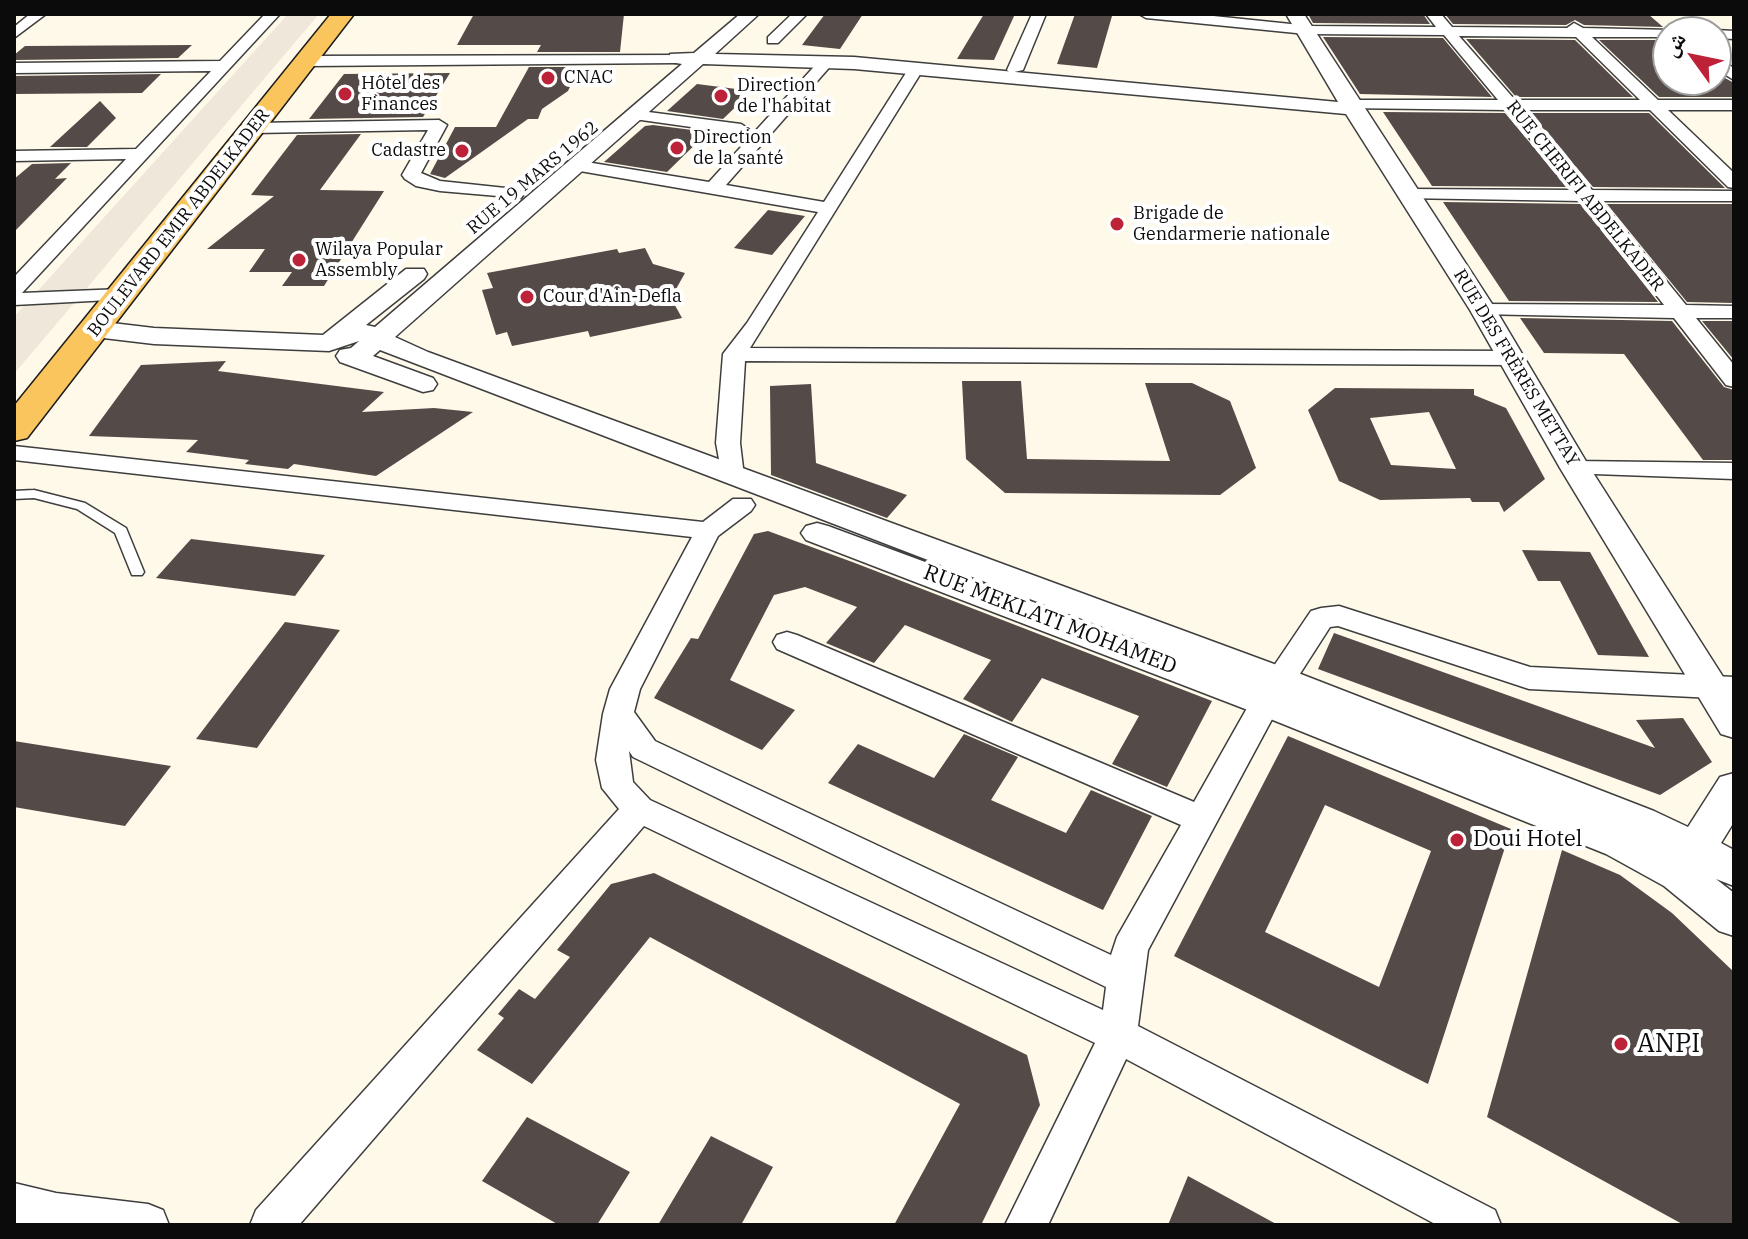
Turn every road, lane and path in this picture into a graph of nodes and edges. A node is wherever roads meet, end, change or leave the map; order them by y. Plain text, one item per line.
1 (21, 14) edge
2 (39, 14) edge
3 (273, 14) edge
4 (343, 14) edge
5 (729, 14) edge
6 (750, 14) edge
7 (800, 14) edge
8 (1039, 14) edge
9 (1146, 14) edge
10 (1433, 14) edge
11 (1559, 14) edge
12 (14, 19) edge
13 (1302, 24) edge
14 (1449, 31) junction
15 (1652, 33) edge
16 (14, 34) edge
17 (1581, 34) junction
18 (721, 40) junction
19 (773, 40) dead end
20 (798, 55) junction
21 (692, 58) junction
22 (307, 61) junction
23 (826, 62) junction
24 (224, 66) junction
25 (14, 68) edge
26 (916, 68) junction
27 (1015, 70) junction
28 (1349, 105) junction
29 (1512, 105) junction
30 (1734, 105) edge
31 (1658, 106) junction
32 (633, 115) junction
33 (254, 128) junction
34 (741, 129) dead end
35 (14, 156) edge
36 (137, 161) junction
37 (574, 165) junction
38 (14, 170) edge
39 (1734, 183) edge
40 (714, 188) junction
41 (515, 194) junction
42 (1408, 194) junction
43 (1588, 196) junction
44 (1734, 196) edge
45 (829, 208) junction
46 (455, 242) dead end
47 (431, 261) dead end
48 (14, 289) edge
49 (122, 295) junction
50 (14, 299) edge
51 (1483, 310) junction
52 (1678, 311) junction
53 (1734, 312) edge
54 (95, 329) junction
55 (346, 344) junction
56 (734, 354) junction
57 (1512, 358) junction
58 (1734, 380) edge
59 (14, 430) edge
60 (14, 453) edge
61 (1575, 468) junction
62 (1734, 471) edge
63 (737, 490) junction
64 (14, 495) edge
65 (708, 531) junction
66 (137, 572) dead end
67 (787, 642) dead end
68 (1722, 688) edge
69 (1273, 691) junction
70 (618, 714) junction
71 (1734, 724) edge
72 (1734, 788) edge
73 (639, 809) junction
74 (1200, 819) junction
75 (1697, 848) junction
76 (1734, 869) edge
77 (1734, 918) edge
78 (1128, 980) junction
79 (1118, 1035) junction
80 (14, 1204) edge
81 (148, 1225) edge
82 (271, 1225) edge
83 (1026, 1225) edge
84 (1480, 1225) edge

1 - 12 street
2 - 16 street
3 - 24 street
4 - 22 main road, BOULEVARD EMIR ABDELKADER
5 - 21 street, RUE 19 MARS 1962
6 - 18 street
7 - 19 street
8 - 27 street
9 - 13 street
10 - 14 street, RUE CHERIFI ABDELKADER
11 - 17 street
13 - 14 street
13 - 28 street, RUE DES FRÈRES METTAY
14 - 17 street
14 - 29 street, RUE CHERIFI ABDELKADER
15 - 17 street
17 - 31 street
18 - 20 street
18 - 21 street
20 - 21 street
20 - 27 street
21 - 22 street
21 - 23 street
21 - 32 street, RUE 19 MARS 1962
21 - 41 street, RUE 19 MARS 1962
22 - 33 main road, BOULEVARD EMIR ABDELKADER
23 - 26 street
23 - 40 street
24 - 25 street
24 - 36 street
26 - 28 street
26 - 45 street
27 - 28 street
28 - 29 street
28 - 42 street, RUE DES FRÈRES METTAY
29 - 31 street
29 - 43 street, RUE CHERIFI ABDELKADER
30 - 31 street
31 - 39 street
32 - 34 street
32 - 37 street, RUE 19 MARS 1962
33 - 41 street
33 - 49 main road, BOULEVARD EMIR ABDELKADER
35 - 36 street
36 - 38 street
36 - 48 street
37 - 40 street
37 - 55 street, RUE 19 MARS 1962
40 - 45 street
41 - 46 street, RUE 19 MARS 1962
42 - 43 street
42 - 51 street, RUE DES FRÈRES METTAY
43 - 44 street
43 - 52 street, RUE CHERIFI ABDELKADER
45 - 56 street
47 - 55 street
49 - 50 street
49 - 54 main road, BOULEVARD EMIR ABDELKADER
51 - 52 street
51 - 57 street, RUE DES FRÈRES METTAY
52 - 53 street
52 - 58 street, RUE CHERIFI ABDELKADER
54 - 55 street, RUE MEKLATI MOHAMED
54 - 59 main road, BOULEVARD EMIR ABDELKADER
55 - 63 street, RUE MEKLATI MOHAMED
56 - 57 street
56 - 63 street
57 - 61 street, RUE DES FRÈRES METTAY
60 - 65 street
61 - 62 street
61 - 68 street, RUE DES FRÈRES METTAY
63 - 65 street
63 - 69 street, RUE MEKLATI MOHAMED
64 - 66 lane
65 - 70 street
67 - 74 street
68 - 69 street
68 - 71 street, RUE DES FRÈRES METTAY
69 - 74 street
69 - 75 street, RUE MEKLATI MOHAMED
69 - 77 street, RUE MEKLATI MOHAMED
70 - 73 street
70 - 78 street
72 - 75 street
73 - 79 street
73 - 82 street
74 - 78 street
75 - 76 street, RUE MEKLATI MOHAMED
78 - 79 street
79 - 83 street
79 - 84 street
80 - 81 street

